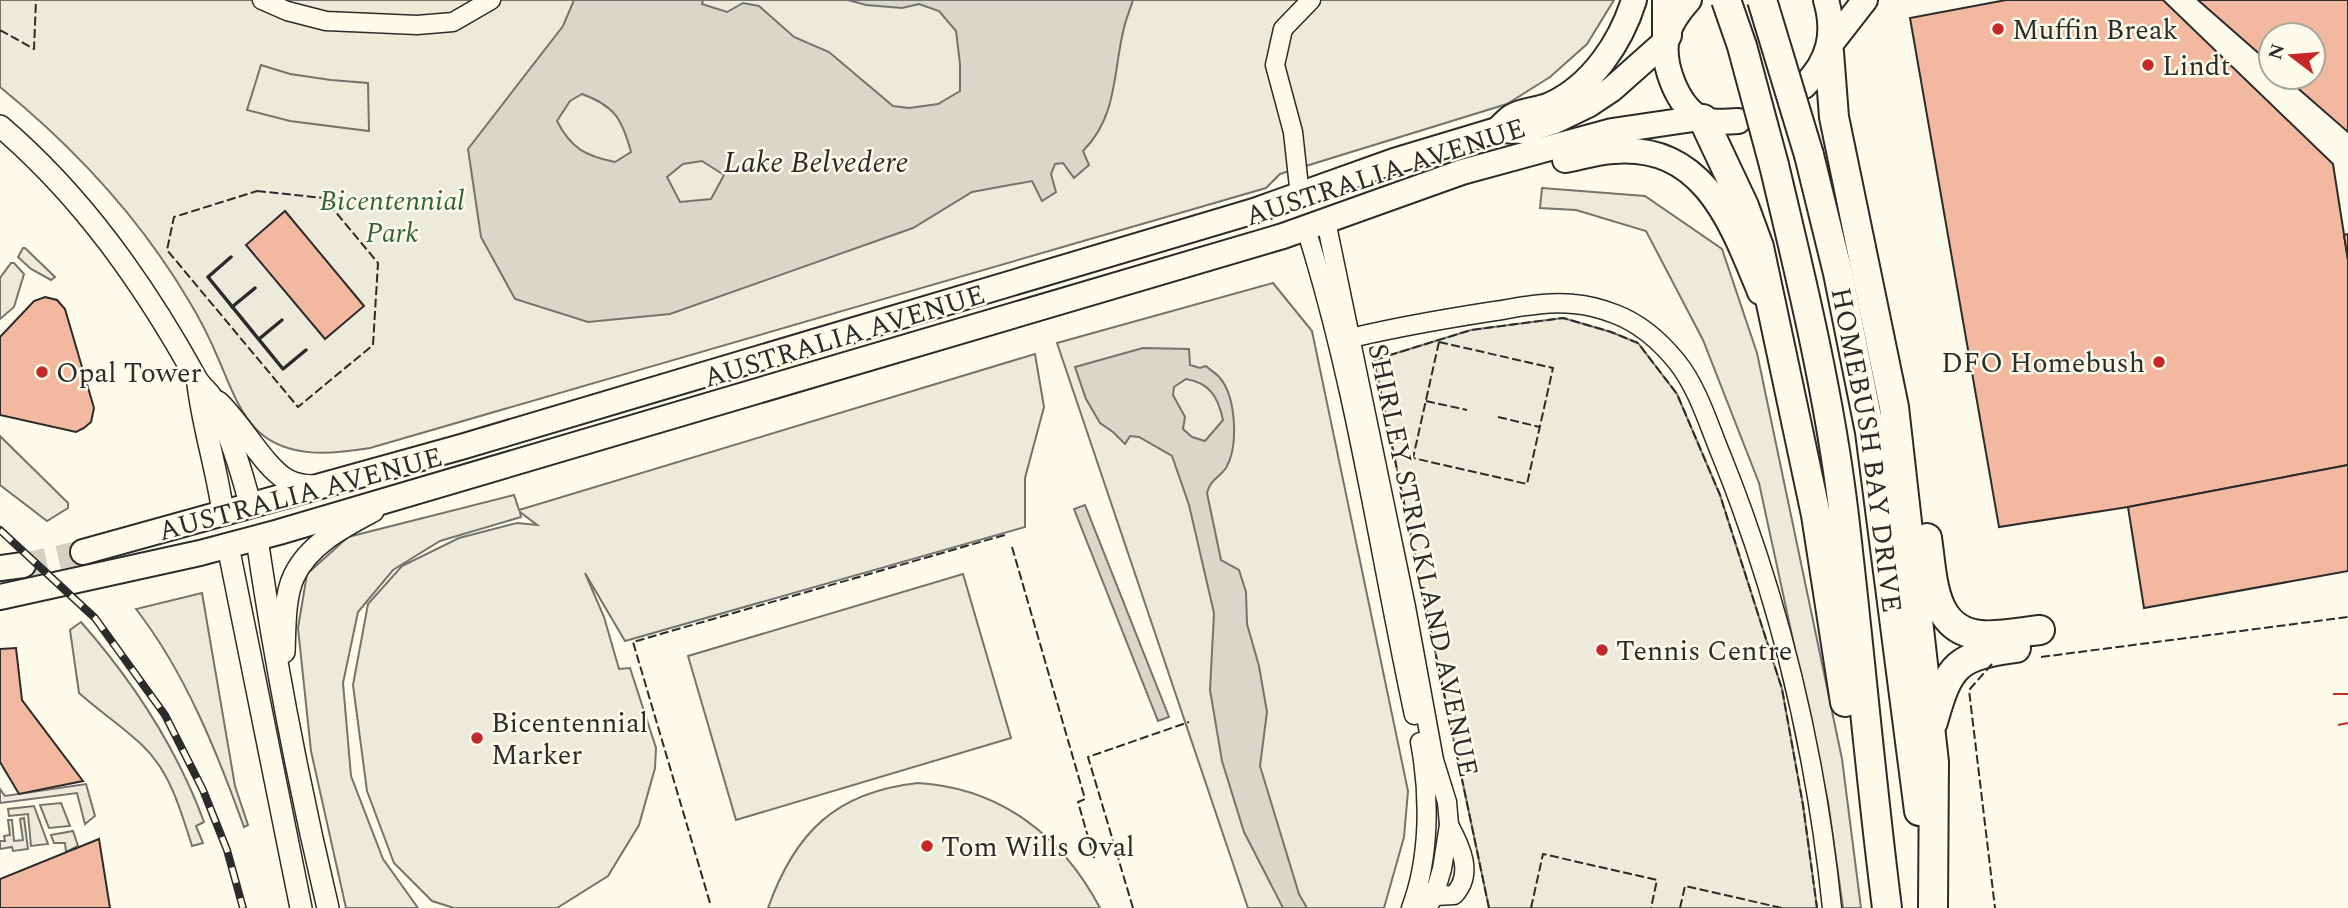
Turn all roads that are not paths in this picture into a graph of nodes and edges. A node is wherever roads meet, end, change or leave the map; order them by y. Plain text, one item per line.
1 (262, 0) edge
2 (491, 0) edge
3 (1311, 0) edge
4 (1634, 0) edge
5 (1667, 0) edge
6 (1689, 0) edge
7 (1726, 0) edge
8 (1762, 0) edge
9 (1826, 0) edge
10 (1865, 0) edge
11 (1666, 38) junction
12 (1830, 49) junction
13 (1804, 86) dead end
14 (1701, 118) junction
15 (1738, 121) dead end
16 (0, 126) edge
17 (1497, 130) junction
18 (1426, 186) junction
19 (1300, 195) junction
20 (1316, 225) junction
21 (1778, 334) junction
22 (1345, 339) junction
23 (204, 389) junction
24 (1894, 407) junction
25 (313, 486) junction
26 (391, 501) junction
27 (250, 504) junction
28 (223, 513) junction
29 (257, 538) junction
30 (228, 546) junction
31 (83, 552) tunnel mouth
32 (0, 597) edge
33 (282, 686) junction
34 (1931, 730) junction
35 (1870, 769) junction
36 (1427, 898) edge
37 (301, 908) edge
38 (328, 908) edge
39 (1411, 908) edge
40 (1832, 908) edge
41 (1887, 908) edge
42 (1932, 908) edge

1 - 2 street
3 - 19 street
4 - 17 main road
5 - 11 highway
6 - 11 main road, AUSTRALIA AVENUE
7 - 35 highway, HOMEBUSH BAY DRIVE, bridge
8 - 42 highway, HOMEBUSH BAY DRIVE, bridge
9 - 12 main road
10 - 12 main road
11 - 14 main road
11 - 17 main road, AUSTRALIA AVENUE
12 - 13 main road
12 - 24 highway
14 - 15 main road, AUSTRALIA AVENUE
14 - 18 main road, AUSTRALIA AVENUE
14 - 21 highway
16 - 23 street
17 - 19 main road, AUSTRALIA AVENUE
18 - 19 main road
18 - 20 main road, AUSTRALIA AVENUE
18 - 21 main road
19 - 25 main road, AUSTRALIA AVENUE
20 - 22 street, SHIRLEY STRICKLAND AVENUE
20 - 26 main road, AUSTRALIA AVENUE
21 - 35 highway
22 - 36 street, SHIRLEY STRICKLAND AVENUE
22 - 36 street, SHIRLEY STRICKLAND AVENUE
22 - 40 street
23 - 25 street
23 - 27 street
23 - 28 street
24 - 34 highway
24 - 34 highway
25 - 27 main road, AUSTRALIA AVENUE
26 - 29 main road, AUSTRALIA AVENUE
26 - 33 street
27 - 28 main road, AUSTRALIA AVENUE
27 - 29 main road
28 - 30 main road
28 - 31 main road, AUSTRALIA AVENUE
29 - 30 main road, AUSTRALIA AVENUE
29 - 33 street
30 - 32 main road, AUSTRALIA AVENUE
30 - 37 street
33 - 38 street
34 - 42 highway
35 - 41 highway, HOMEBUSH BAY DRIVE
36 - 39 street, SHIRLEY STRICKLAND AVENUE

